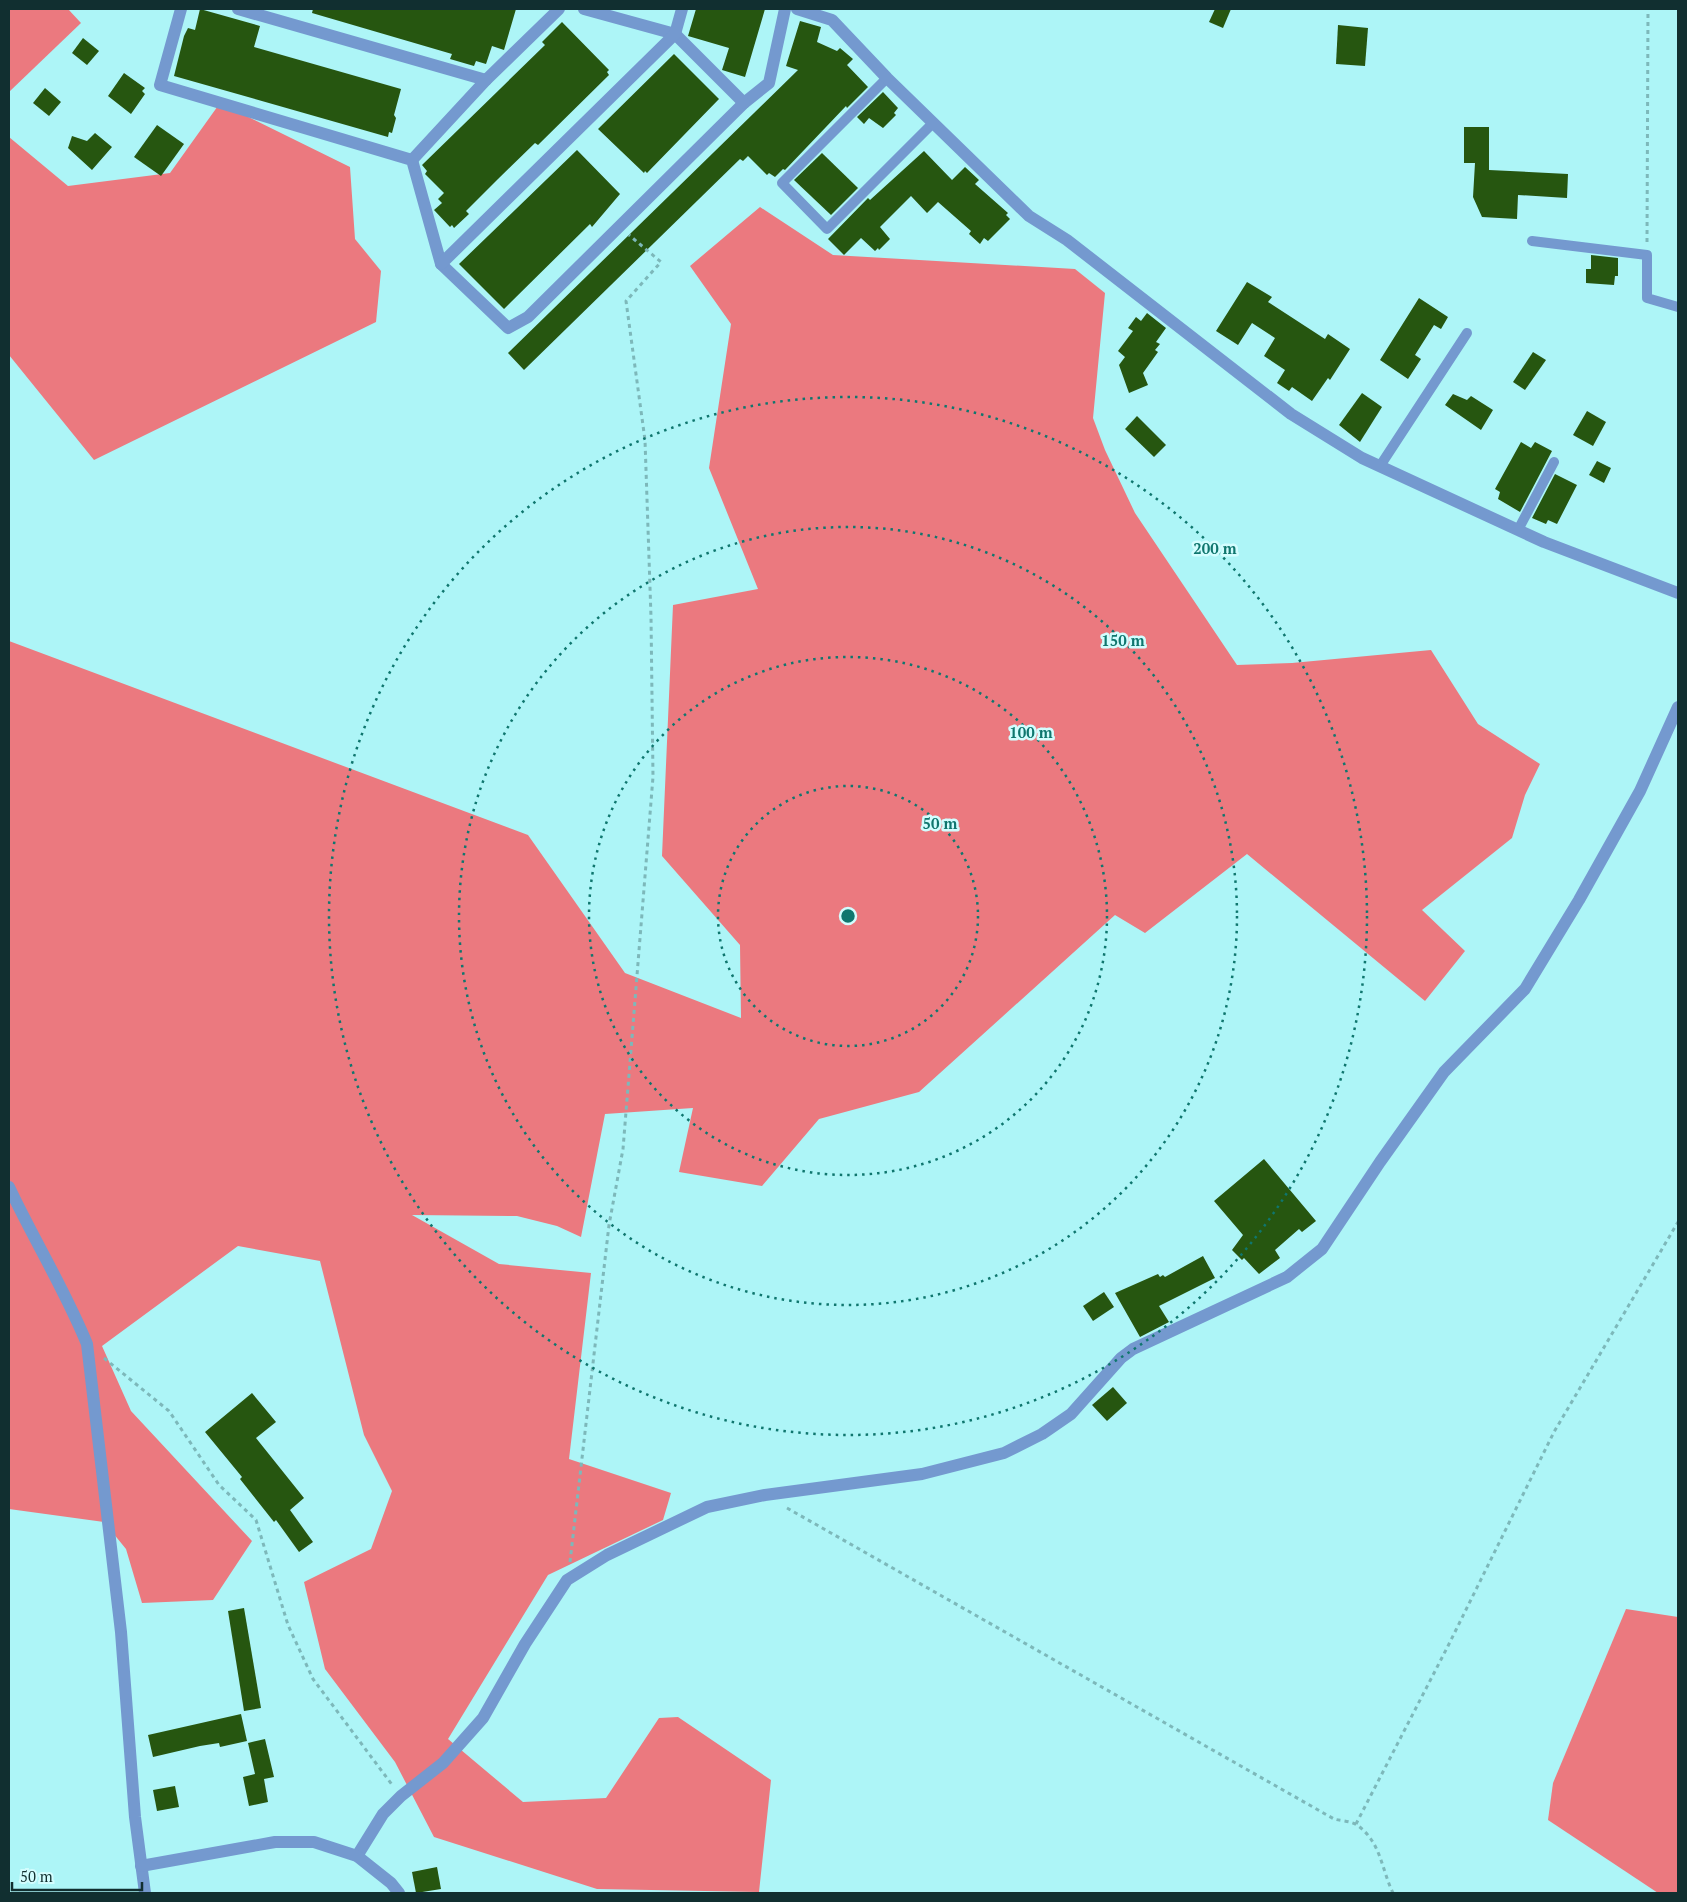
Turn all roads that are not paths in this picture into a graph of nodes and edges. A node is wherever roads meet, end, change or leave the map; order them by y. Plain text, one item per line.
1 (181, 9) edge
2 (238, 9) edge
3 (559, 9) edge
4 (584, 9) edge
5 (682, 9) edge
6 (785, 9) edge
7 (797, 9) edge
8 (675, 34) junction
9 (887, 78) junction
10 (486, 80) junction
11 (744, 103) junction
12 (933, 123) junction
13 (412, 160) junction
14 (1532, 241) dead end
15 (441, 264) junction
16 (1678, 307) edge
17 (1467, 332) dead end
18 (1554, 462) dead end
19 (1380, 466) junction
20 (1518, 530) junction
21 (1678, 593) edge
22 (1678, 707) edge
23 (9, 1187) edge
24 (357, 1856) junction
25 (141, 1866) junction
26 (145, 1893) edge
27 (399, 1893) edge

1 - 13 street
2 - 10 street
3 - 10 street
4 - 8 street
5 - 8 street
6 - 11 street
7 - 9 street
8 - 11 street
8 - 15 street
9 - 12 street
9 - 12 lane
10 - 13 street
11 - 15 street
12 - 19 street
13 - 15 street
14 - 16 lane
17 - 19 lane
18 - 20 lane
19 - 20 street
20 - 21 street
22 - 24 street
23 - 25 street
24 - 25 street
24 - 27 street
25 - 26 street

